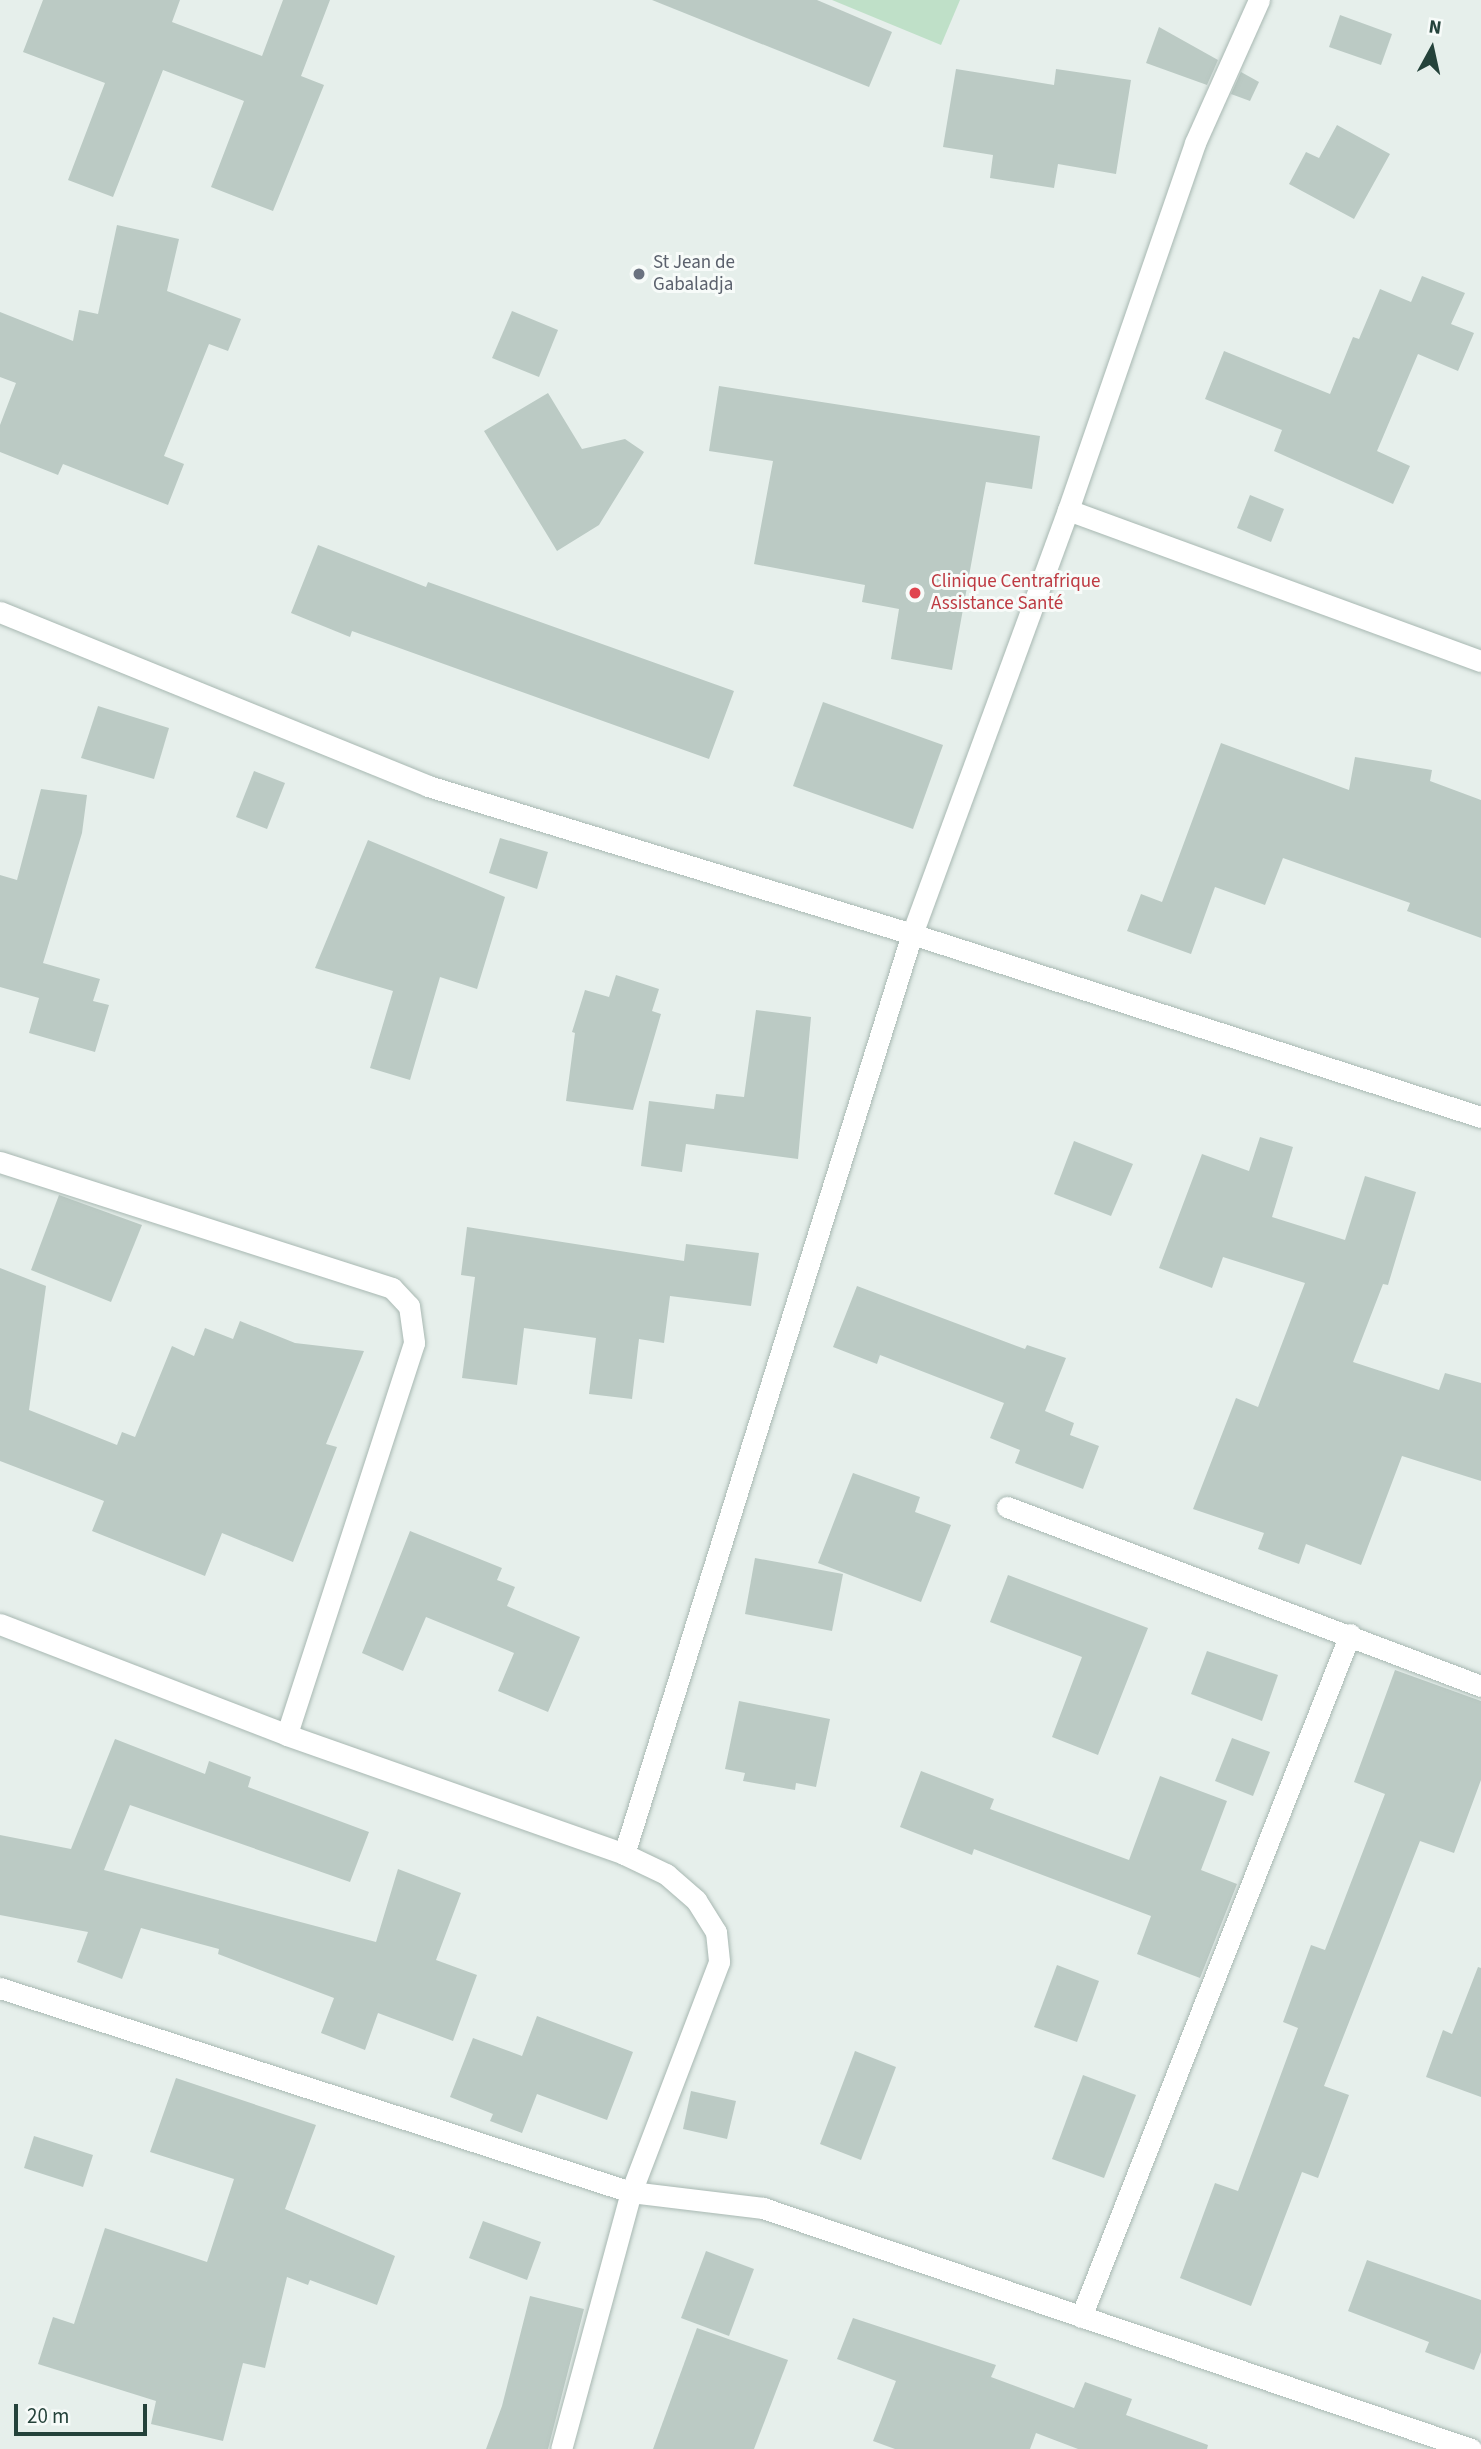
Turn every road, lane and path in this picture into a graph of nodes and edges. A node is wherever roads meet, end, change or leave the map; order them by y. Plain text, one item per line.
1 (1259, 0) edge
2 (1068, 510) junction
3 (0, 612) edge
4 (1481, 662) edge
5 (912, 934) junction
6 (1481, 1117) edge
7 (0, 1162) edge
8 (1007, 1507) dead end
9 (0, 1623) edge
10 (1350, 1634) junction
11 (1481, 1686) edge
12 (287, 1735) junction
13 (624, 1854) junction
14 (0, 1988) edge
15 (631, 2192) junction
16 (1081, 2317) junction
17 (561, 2449) edge
18 (1471, 2449) edge

1 - 2 street
2 - 4 street
2 - 5 street
3 - 5 street
5 - 6 street
5 - 13 street
7 - 12 street
8 - 10 street
9 - 12 street
10 - 11 street
10 - 16 street
12 - 13 street
13 - 15 street
14 - 15 street
15 - 16 street
15 - 17 street
16 - 18 street

